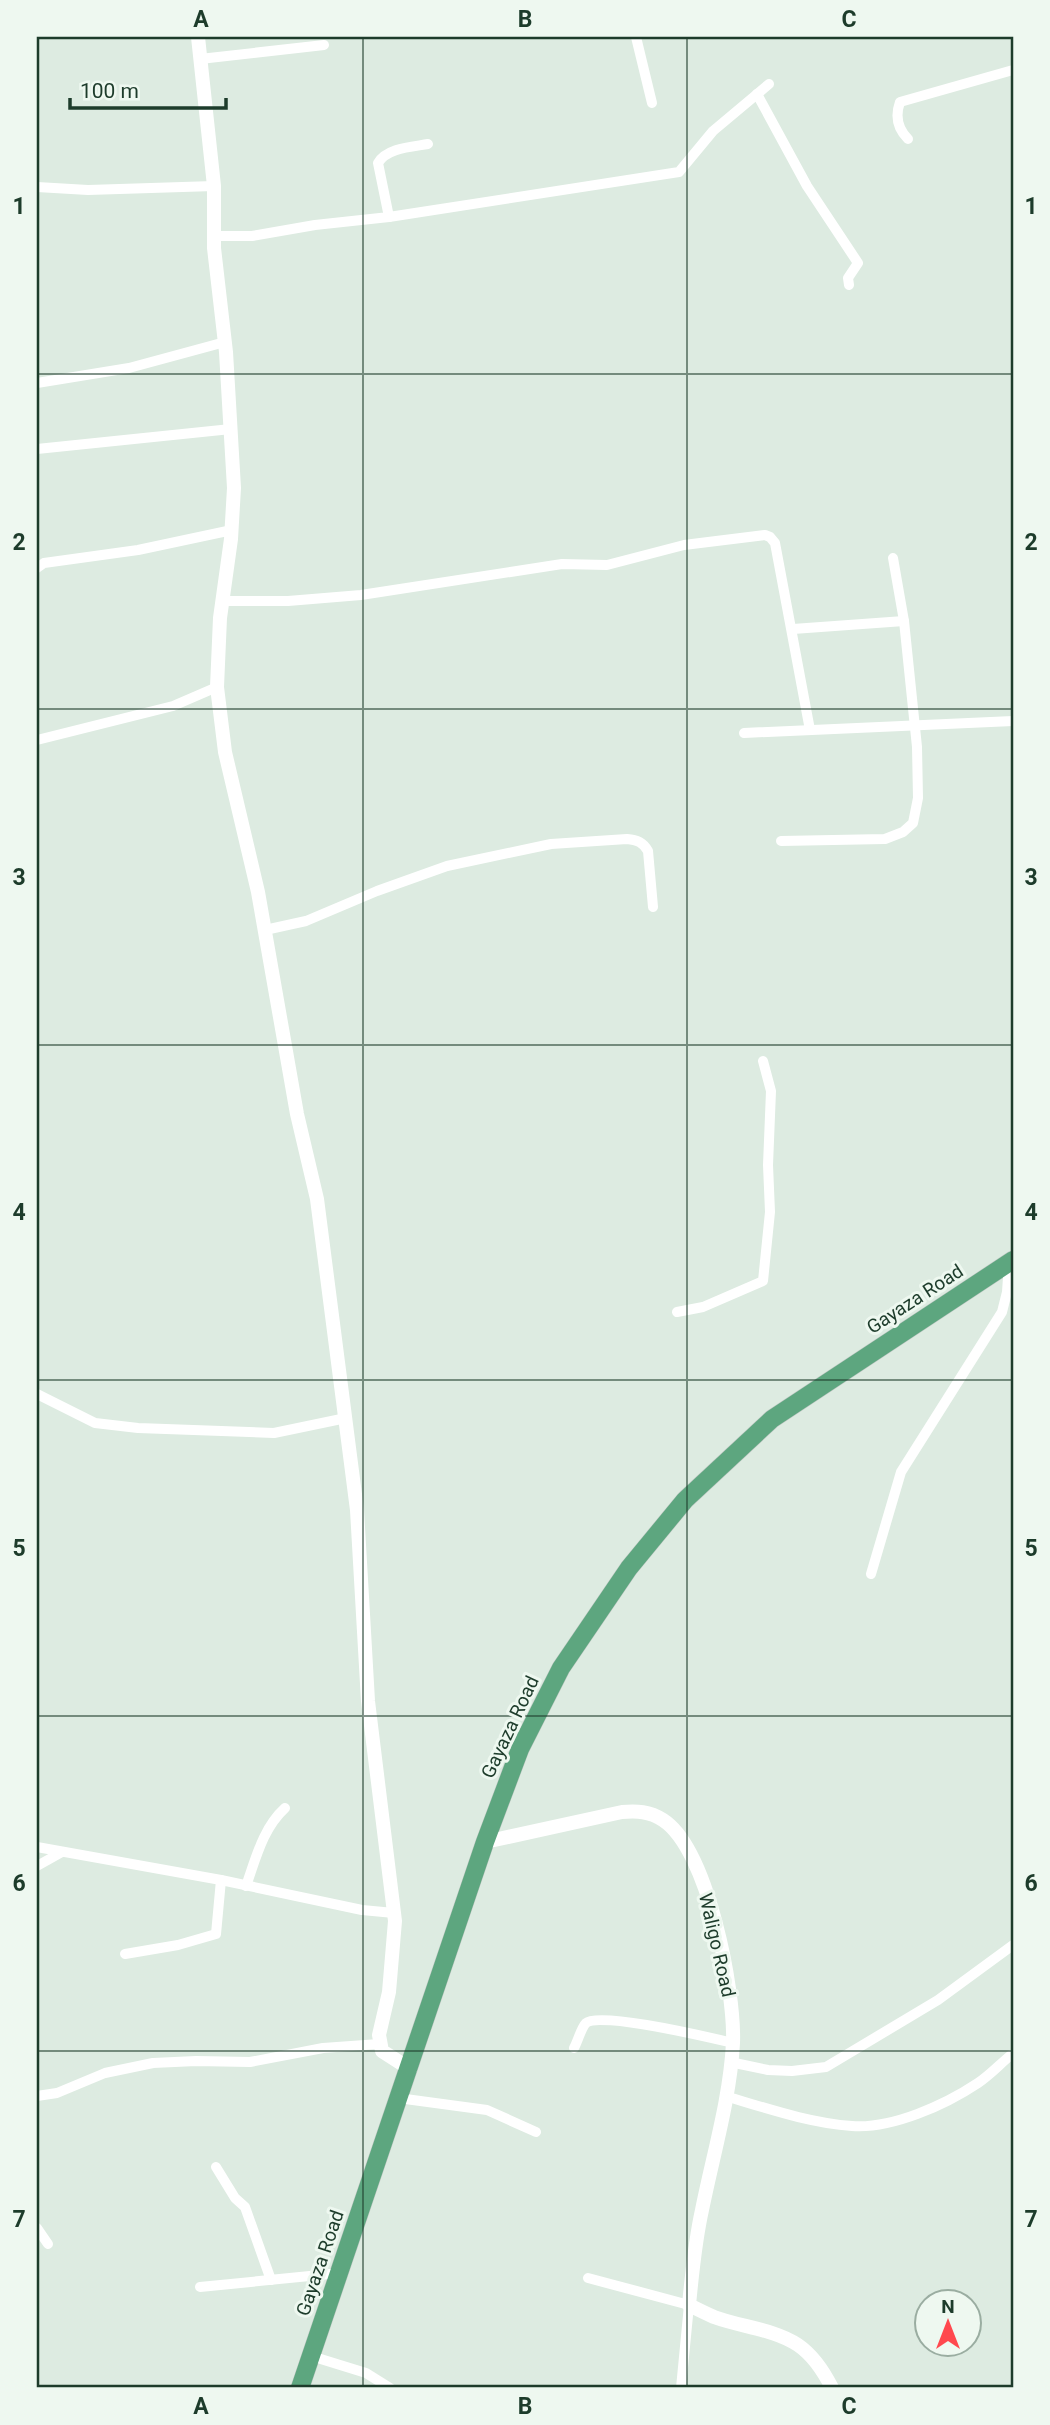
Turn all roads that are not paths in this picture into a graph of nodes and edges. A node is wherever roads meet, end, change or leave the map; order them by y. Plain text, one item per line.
1 (198, 37) edge
2 (636, 37) edge
3 (324, 45) dead end
4 (200, 60) junction
5 (1013, 70) edge
6 (769, 84) dead end
7 (757, 94) junction
8 (652, 103) dead end
9 (908, 139) dead end
10 (428, 144) dead end
11 (214, 186) junction
12 (37, 187) edge
13 (389, 217) junction
14 (214, 236) junction
15 (849, 285) dead end
16 (225, 342) junction
17 (37, 383) edge
18 (231, 429) junction
19 (37, 449) edge
20 (232, 530) junction
21 (893, 558) dead end
22 (37, 568) edge
23 (222, 601) junction
24 (904, 621) junction
25 (793, 629) junction
26 (217, 687) junction
27 (1013, 721) edge
28 (915, 724) junction
29 (810, 730) junction
30 (744, 733) dead end
31 (37, 740) edge
32 (780, 841) dead end
33 (653, 907) dead end
34 (265, 930) junction
35 (762, 1061) dead end
36 (1011, 1261) edge
37 (677, 1312) dead end
38 (37, 1394) edge
39 (346, 1418) junction
40 (871, 1574) dead end
41 (285, 1808) dead end
42 (485, 1842) junction
43 (37, 1847) edge
44 (62, 1852) junction
45 (37, 1866) edge
46 (221, 1880) junction
47 (246, 1886) junction
48 (394, 1913) junction
49 (1013, 1945) edge
50 (125, 1954) dead end
51 (733, 2043) junction
52 (379, 2044) junction
53 (574, 2048) dead end
54 (1011, 2054) dead end
55 (730, 2062) junction
56 (410, 2069) junction
57 (37, 2096) edge
58 (725, 2096) junction
59 (398, 2098) junction
60 (536, 2133) dead end
61 (216, 2167) dead end
62 (37, 2228) edge
63 (48, 2244) dead end
64 (340, 2273) junction
65 (588, 2278) dead end
66 (271, 2280) junction
67 (200, 2287) dead end
68 (689, 2305) junction
69 (311, 2356) junction
70 (300, 2388) edge
71 (390, 2388) edge
72 (681, 2388) edge
73 (832, 2388) edge

1 - 4 street
2 - 8 street
3 - 4 street
4 - 11 street
5 - 9 street
6 - 7 street
7 - 13 street
7 - 15 street
10 - 13 street
11 - 12 street
11 - 14 street
13 - 14 street
14 - 16 street
16 - 17 street
16 - 18 street
18 - 19 street
18 - 20 street
20 - 22 street
20 - 23 street
21 - 24 street
23 - 25 street
23 - 26 street
24 - 25 street
24 - 28 street
25 - 29 street
26 - 31 street
26 - 34 street
27 - 28 street
28 - 29 street
28 - 32 street
29 - 30 street
33 - 34 street
34 - 39 street
35 - 37 street
36 - 40 street
36 - 42 main road, Gayaza Road
38 - 39 street
39 - 48 street
41 - 47 street
42 - 51 street, Waligo Road
42 - 56 main road, Gayaza Road
43 - 44 street
44 - 45 street
44 - 46 street
46 - 47 street
46 - 50 street
47 - 48 street
48 - 52 street
49 - 55 street
51 - 53 street
51 - 55 street, Waligo Road
52 - 56 street
52 - 57 street
54 - 58 street
55 - 58 street, Waligo Road
56 - 59 main road, Gayaza Road
58 - 68 street, Waligo Road
59 - 60 street
59 - 64 main road, Gayaza Road
61 - 66 street
62 - 63 street
64 - 66 street
64 - 69 main road, Gayaza Road
65 - 68 street
66 - 67 street
68 - 72 street
68 - 73 street
69 - 70 main road, Gayaza Road
69 - 71 street

